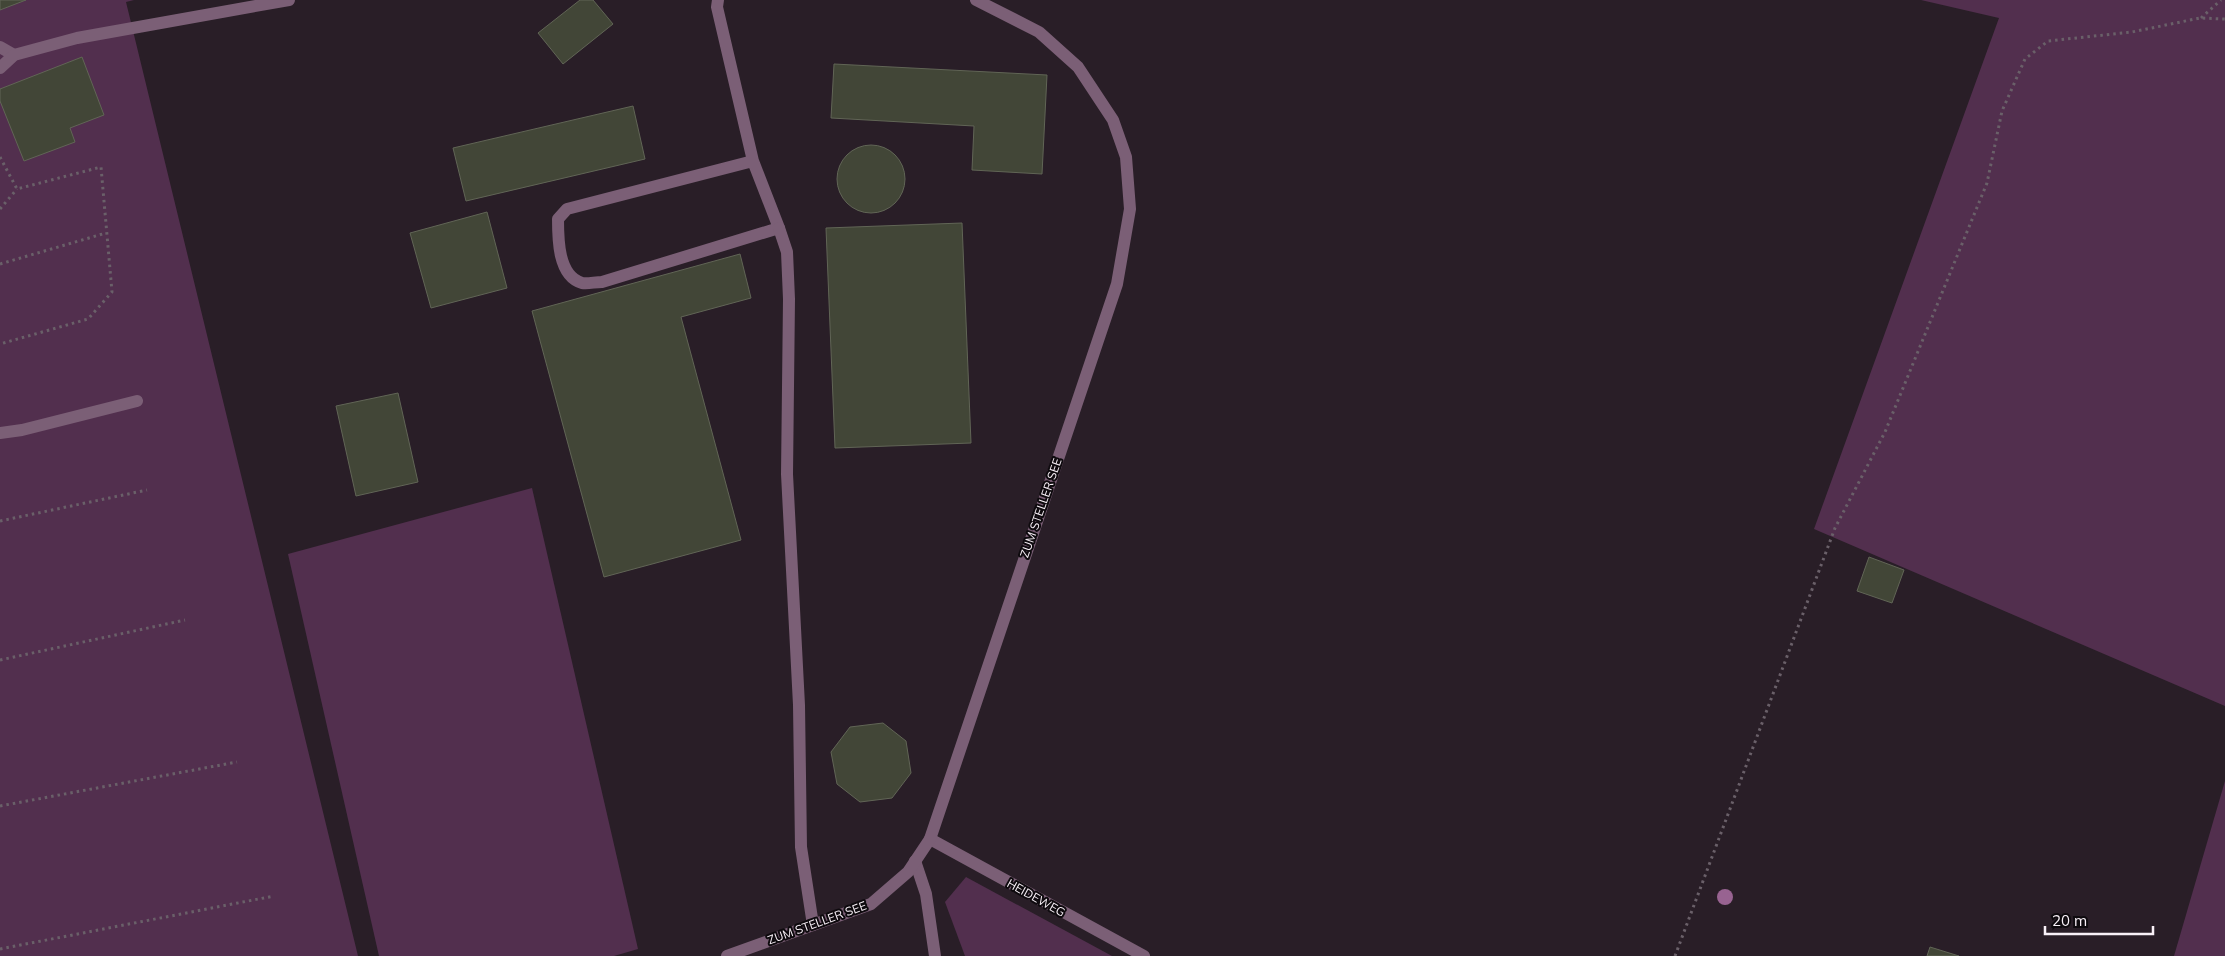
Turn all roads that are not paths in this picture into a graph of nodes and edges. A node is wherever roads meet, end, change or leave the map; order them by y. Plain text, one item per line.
1 (290, 0) edge
2 (718, 0) edge
3 (976, 0) edge
4 (0, 47) edge
5 (14, 55) junction
6 (0, 68) edge
7 (753, 161) junction
8 (779, 228) junction
9 (137, 401) dead end
10 (0, 433) edge
11 (930, 839) junction
12 (915, 860) junction
13 (813, 925) junction
14 (727, 956) edge
15 (935, 956) edge
16 (1144, 956) edge

1 - 5 street
2 - 7 street
3 - 11 street, ZUM STELLER SEE
4 - 5 street
5 - 6 street
7 - 8 street
7 - 8 street
8 - 13 street
9 - 10 street
11 - 12 street, ZUM STELLER SEE
11 - 16 street, HEIDEWEG
12 - 13 street, ZUM STELLER SEE
12 - 15 street
13 - 14 street, ZUM STELLER SEE

